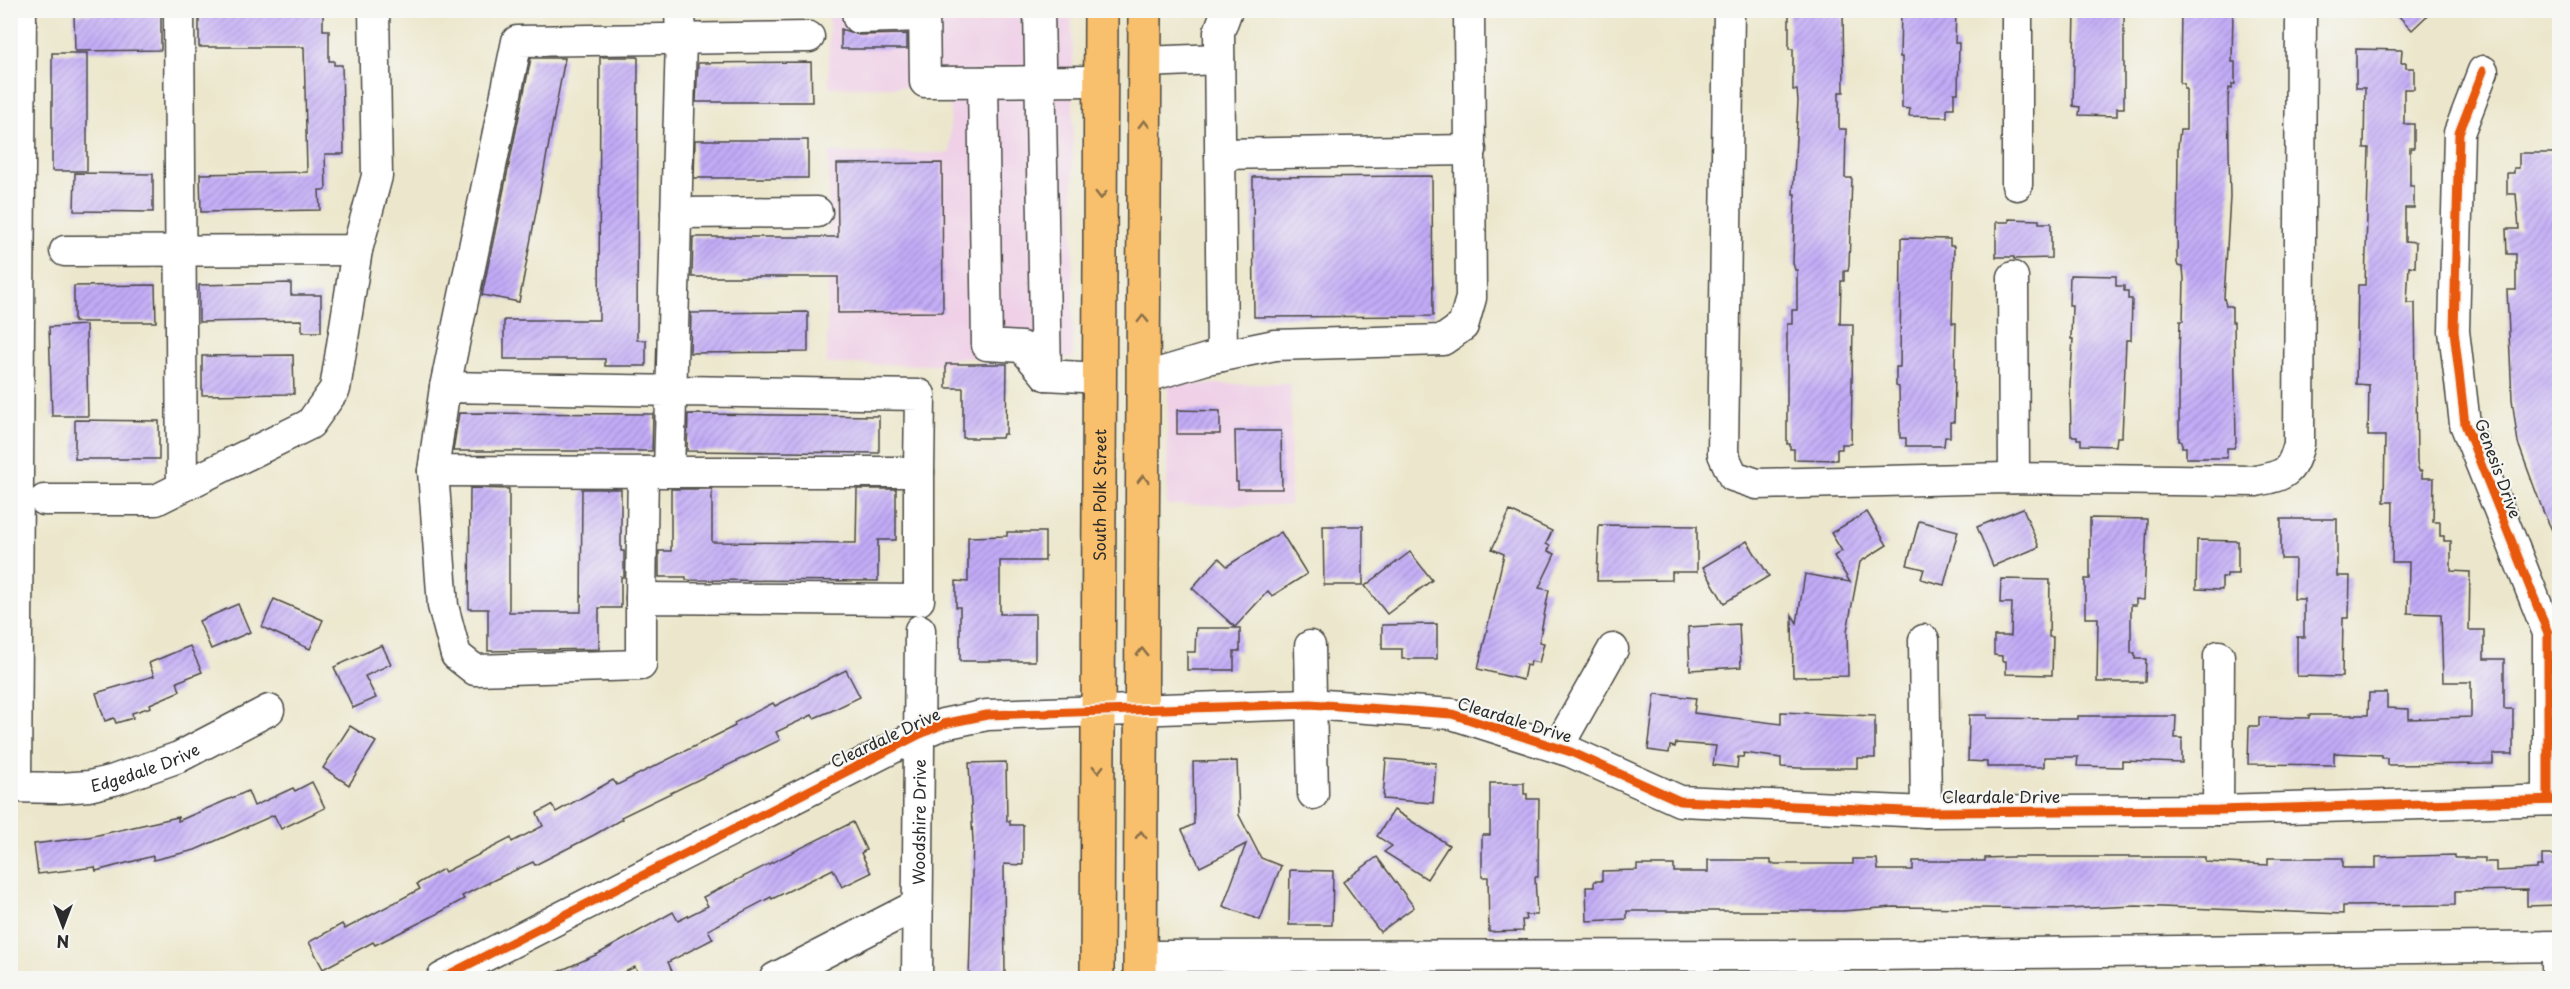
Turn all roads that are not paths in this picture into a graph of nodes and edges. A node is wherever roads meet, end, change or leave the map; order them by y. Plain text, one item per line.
1 (21, 10) edge
2 (179, 10) edge
3 (374, 10) edge
4 (857, 10) edge
5 (1039, 10) edge
6 (1101, 10) edge
7 (1145, 10) edge
8 (1227, 10) edge
9 (1469, 10) edge
10 (1729, 10) edge
11 (2017, 10) edge
12 (2301, 10) edge
13 (924, 13) edge
14 (681, 25) edge
15 (809, 37) dead end
16 (1219, 59) junction
17 (1144, 62) junction
18 (2483, 71) dead end
19 (1042, 81) junction
20 (1101, 81) junction
21 (983, 82) junction
22 (1471, 150) junction
23 (1220, 154) junction
24 (2017, 185) dead end
25 (817, 212) dead end
26 (676, 213) junction
27 (181, 250) junction
28 (357, 250) junction
29 (65, 251) dead end
30 (2013, 277) dead end
31 (1222, 356) junction
32 (1046, 375) junction
33 (1100, 378) junction
34 (1143, 378) junction
35 (445, 387) junction
36 (671, 391) junction
37 (433, 471) junction
38 (656, 472) junction
39 (919, 472) junction
40 (2013, 478) junction
41 (182, 487) junction
42 (44, 500) dead end
43 (641, 598) junction
44 (920, 630) dead end
45 (1923, 640) dead end
46 (1310, 646) dead end
47 (1614, 650) dead end
48 (2219, 656) dead end
49 (1310, 704) junction
50 (269, 710) dead end
51 (1098, 711) junction
52 (1142, 711) junction
53 (920, 734) junction
54 (1558, 747) junction
55 (13, 787) edge
56 (1313, 794) dead end
57 (2554, 800) edge
58 (2218, 810) junction
59 (1926, 812) junction
60 (917, 905) junction
61 (2558, 946) edge
62 (1140, 967) edge
63 (490, 968) edge
64 (442, 978) edge
65 (774, 978) edge
66 (917, 978) edge
67 (1097, 978) edge
68 (2557, 978) edge

1 - 55 street
2 - 27 street
3 - 28 street
4 - 13 street
5 - 19 street
6 - 20 main road, South Polk Street
7 - 17 main road
8 - 16 street
9 - 22 street
10 - 40 street
11 - 24 street
12 - 40 street
13 - 21 street
14 - 15 street
14 - 26 street
14 - 35 street
16 - 17 street
16 - 23 street
34 -> 17 main road
18 - 57 street, Genesis Drive
19 - 20 street
19 - 21 street
19 - 32 street
20 -> 33 main road, South Polk Street
21 - 32 street
22 - 23 street
22 - 31 street
23 - 31 street
25 - 26 street
26 - 36 street
27 - 28 street
27 - 29 street
27 - 41 street
28 - 41 street
30 - 40 street
31 - 34 street
32 - 33 street
33 - 34 main road
33 - 51 main road, South Polk Street
52 -> 34 main road
35 - 36 street
35 - 37 street
36 - 38 street
36 - 39 street
37 - 38 street
37 - 43 street
38 - 39 street
38 - 43 street
39 - 43 street
41 - 42 street
44 - 53 street, Woodshire Drive
45 - 59 street
46 - 49 street
47 - 54 street
48 - 58 street
49 - 52 street, Cleardale Drive
49 - 54 street, Cleardale Drive
49 - 56 street
50 - 55 street, Edgedale Drive
51 - 52 street, Cleardale Drive
51 - 53 street, Cleardale Drive
51 -> 67 main road, South Polk Street
62 -> 52 main road
53 - 60 street, Woodshire Drive
53 - 63 street, Cleardale Drive
54 - 59 street, Cleardale Drive
57 - 58 street, Cleardale Drive
58 - 59 street, Cleardale Drive
60 - 65 street
60 - 66 street, Woodshire Drive
61 - 62 street
61 - 68 street
63 - 64 street, Cleardale Drive

